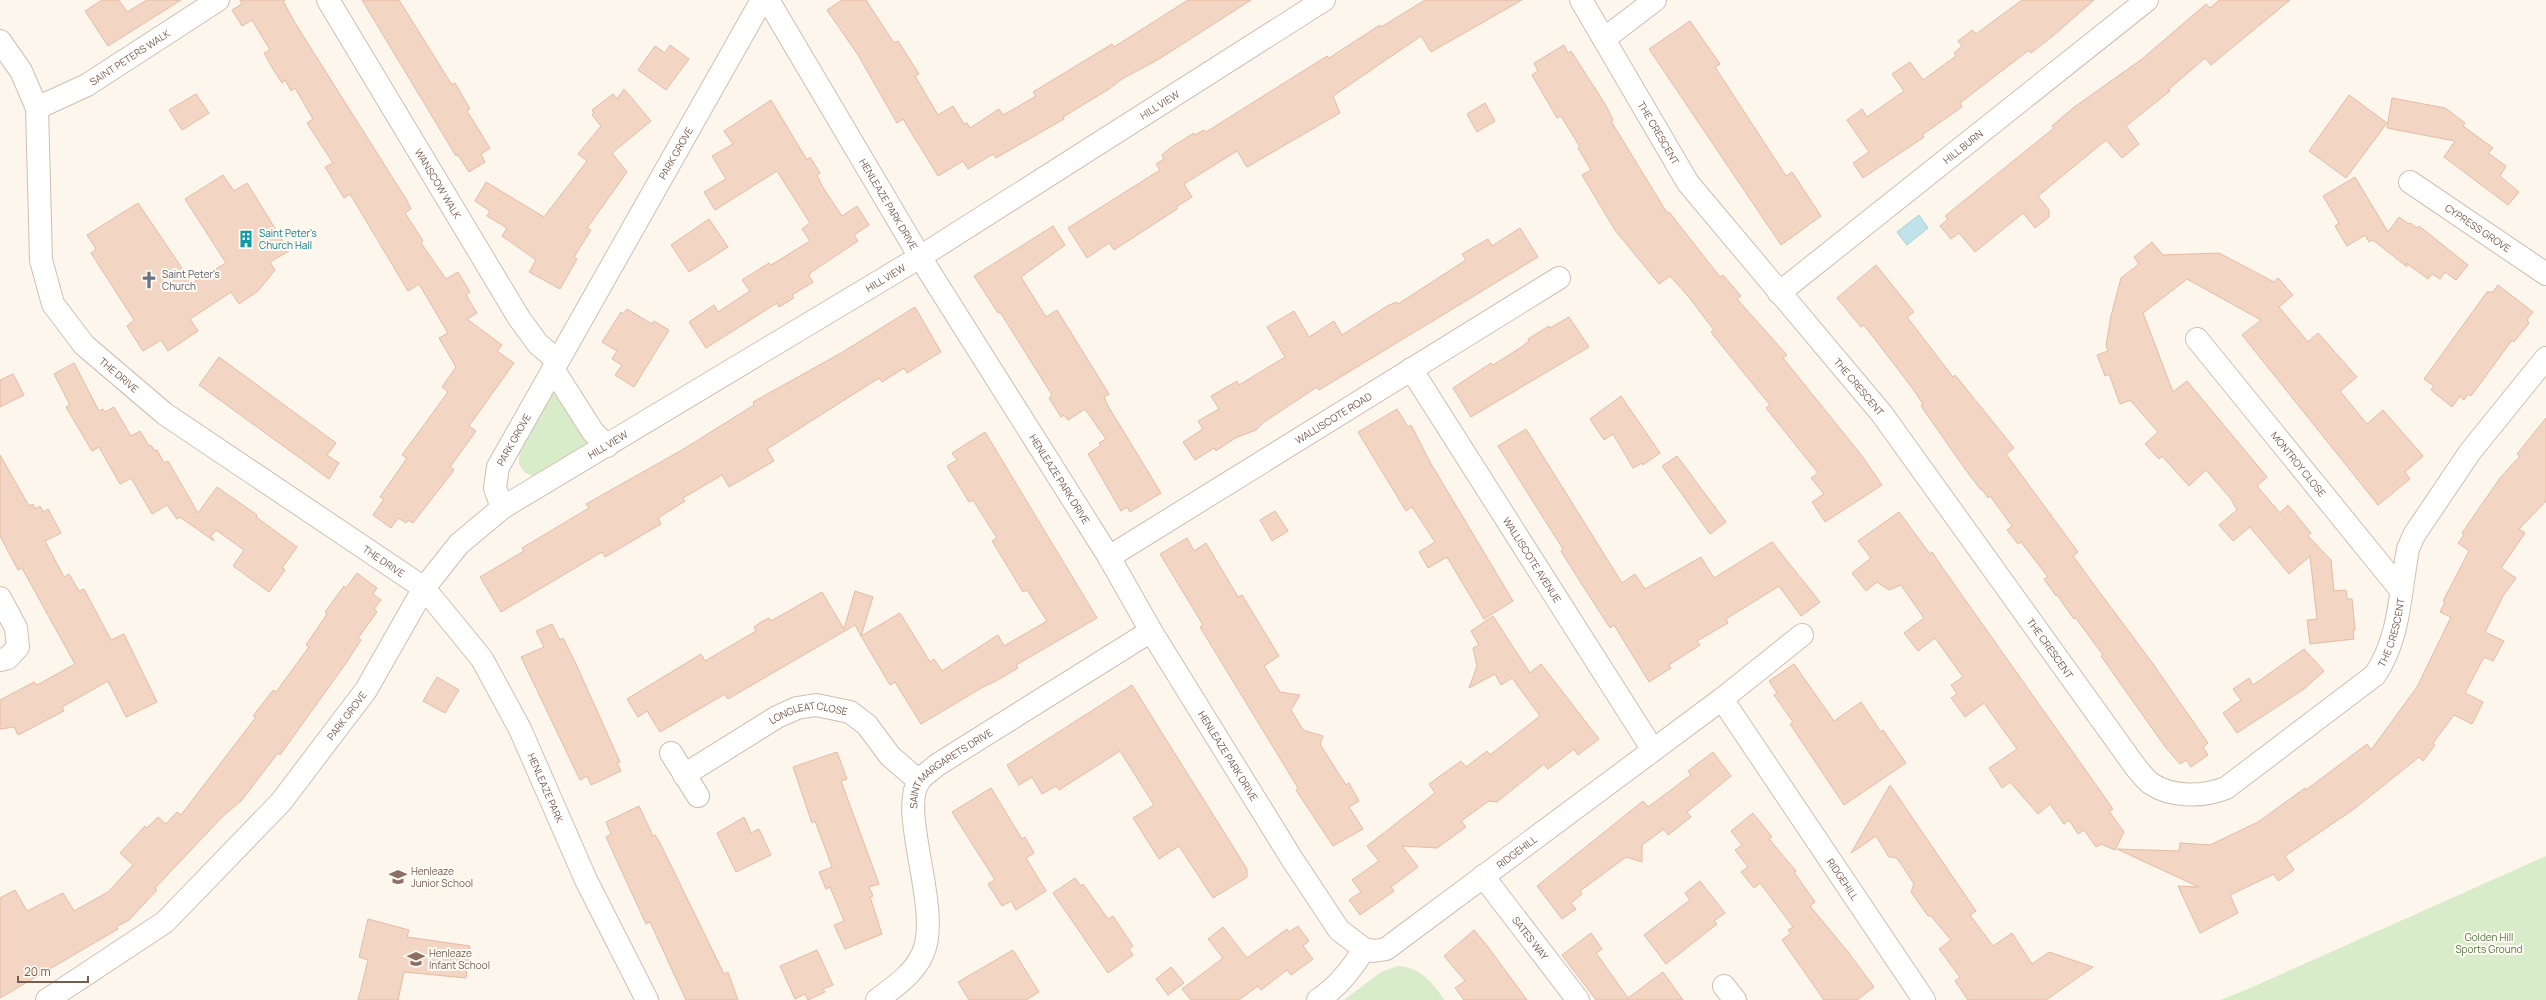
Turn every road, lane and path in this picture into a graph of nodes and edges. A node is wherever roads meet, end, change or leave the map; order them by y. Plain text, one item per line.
1 (218, 0) edge
2 (328, 0) edge
3 (762, 0) edge
4 (768, 0) edge
5 (1324, 0) edge
6 (1581, 0) edge
7 (1655, 0) edge
8 (2147, 0) edge
9 (1604, 39) junction
10 (0, 41) edge
11 (37, 108) junction
12 (2410, 182) dead end
13 (920, 257) junction
14 (2546, 274) edge
15 (1559, 278) dead end
16 (1779, 293) junction
17 (2196, 339) dead end
18 (2546, 358) edge
19 (555, 364) junction
20 (1411, 369) junction
21 (607, 446) junction
22 (502, 508) junction
23 (1109, 558) junction
24 (424, 588) junction
25 (2400, 589) junction
26 (0, 598) edge
27 (1151, 631) junction
28 (1802, 635) dead end
29 (0, 660) edge
30 (1722, 699) junction
31 (1653, 750) junction
32 (671, 753) dead end
33 (684, 775) junction
34 (919, 781) junction
35 (698, 796) dead end
36 (1483, 876) junction
37 (1364, 949) junction
38 (47, 1000) edge
39 (647, 1000) edge
40 (877, 1000) edge
41 (1318, 1000) edge
42 (1578, 1000) edge
43 (1924, 1000) edge

1 - 11 street, SAINT PETERS WALK
2 - 19 street, WANSCOW WALK
3 - 19 street, PARK GROVE
4 - 13 street, HENLEAZE PARK DRIVE
5 - 13 street, HILL VIEW
6 - 9 street, THE CRESCENT
7 - 9 street
8 - 16 street, HILL BURN
9 - 16 street, THE CRESCENT
10 - 11 street, THE DRIVE
11 - 24 street, THE DRIVE
12 - 14 street, CYPRESS GROVE
13 - 21 street, HILL VIEW
13 - 23 street, HENLEAZE PARK DRIVE
15 - 20 street, WALLISCOTE ROAD
16 - 25 street, THE CRESCENT
17 - 25 street, MONTROY CLOSE
18 - 25 street, THE CRESCENT
19 - 21 street
19 - 22 street, PARK GROVE
20 - 23 street, WALLISCOTE ROAD
20 - 31 street, WALLISCOTE AVENUE
21 - 22 street, HILL VIEW
22 - 24 street, PARK GROVE
23 - 27 street, HENLEAZE PARK DRIVE
24 - 38 street, PARK GROVE
24 - 39 street, HENLEAZE PARK
26 - 29 street
27 - 34 street, SAINT MARGARETS DRIVE
27 - 37 street, HENLEAZE PARK DRIVE
28 - 30 street, RIDGEHILL
30 - 31 street, RIDGEHILL
30 - 43 street, RIDGEHILL
31 - 36 street, RIDGEHILL
32 - 33 street
33 - 34 street, LONGLEAT CLOSE
33 - 35 street
34 - 40 street, SAINT MARGARETS DRIVE
36 - 37 street, RIDGEHILL
36 - 42 street, SATES WAY
37 - 41 street

